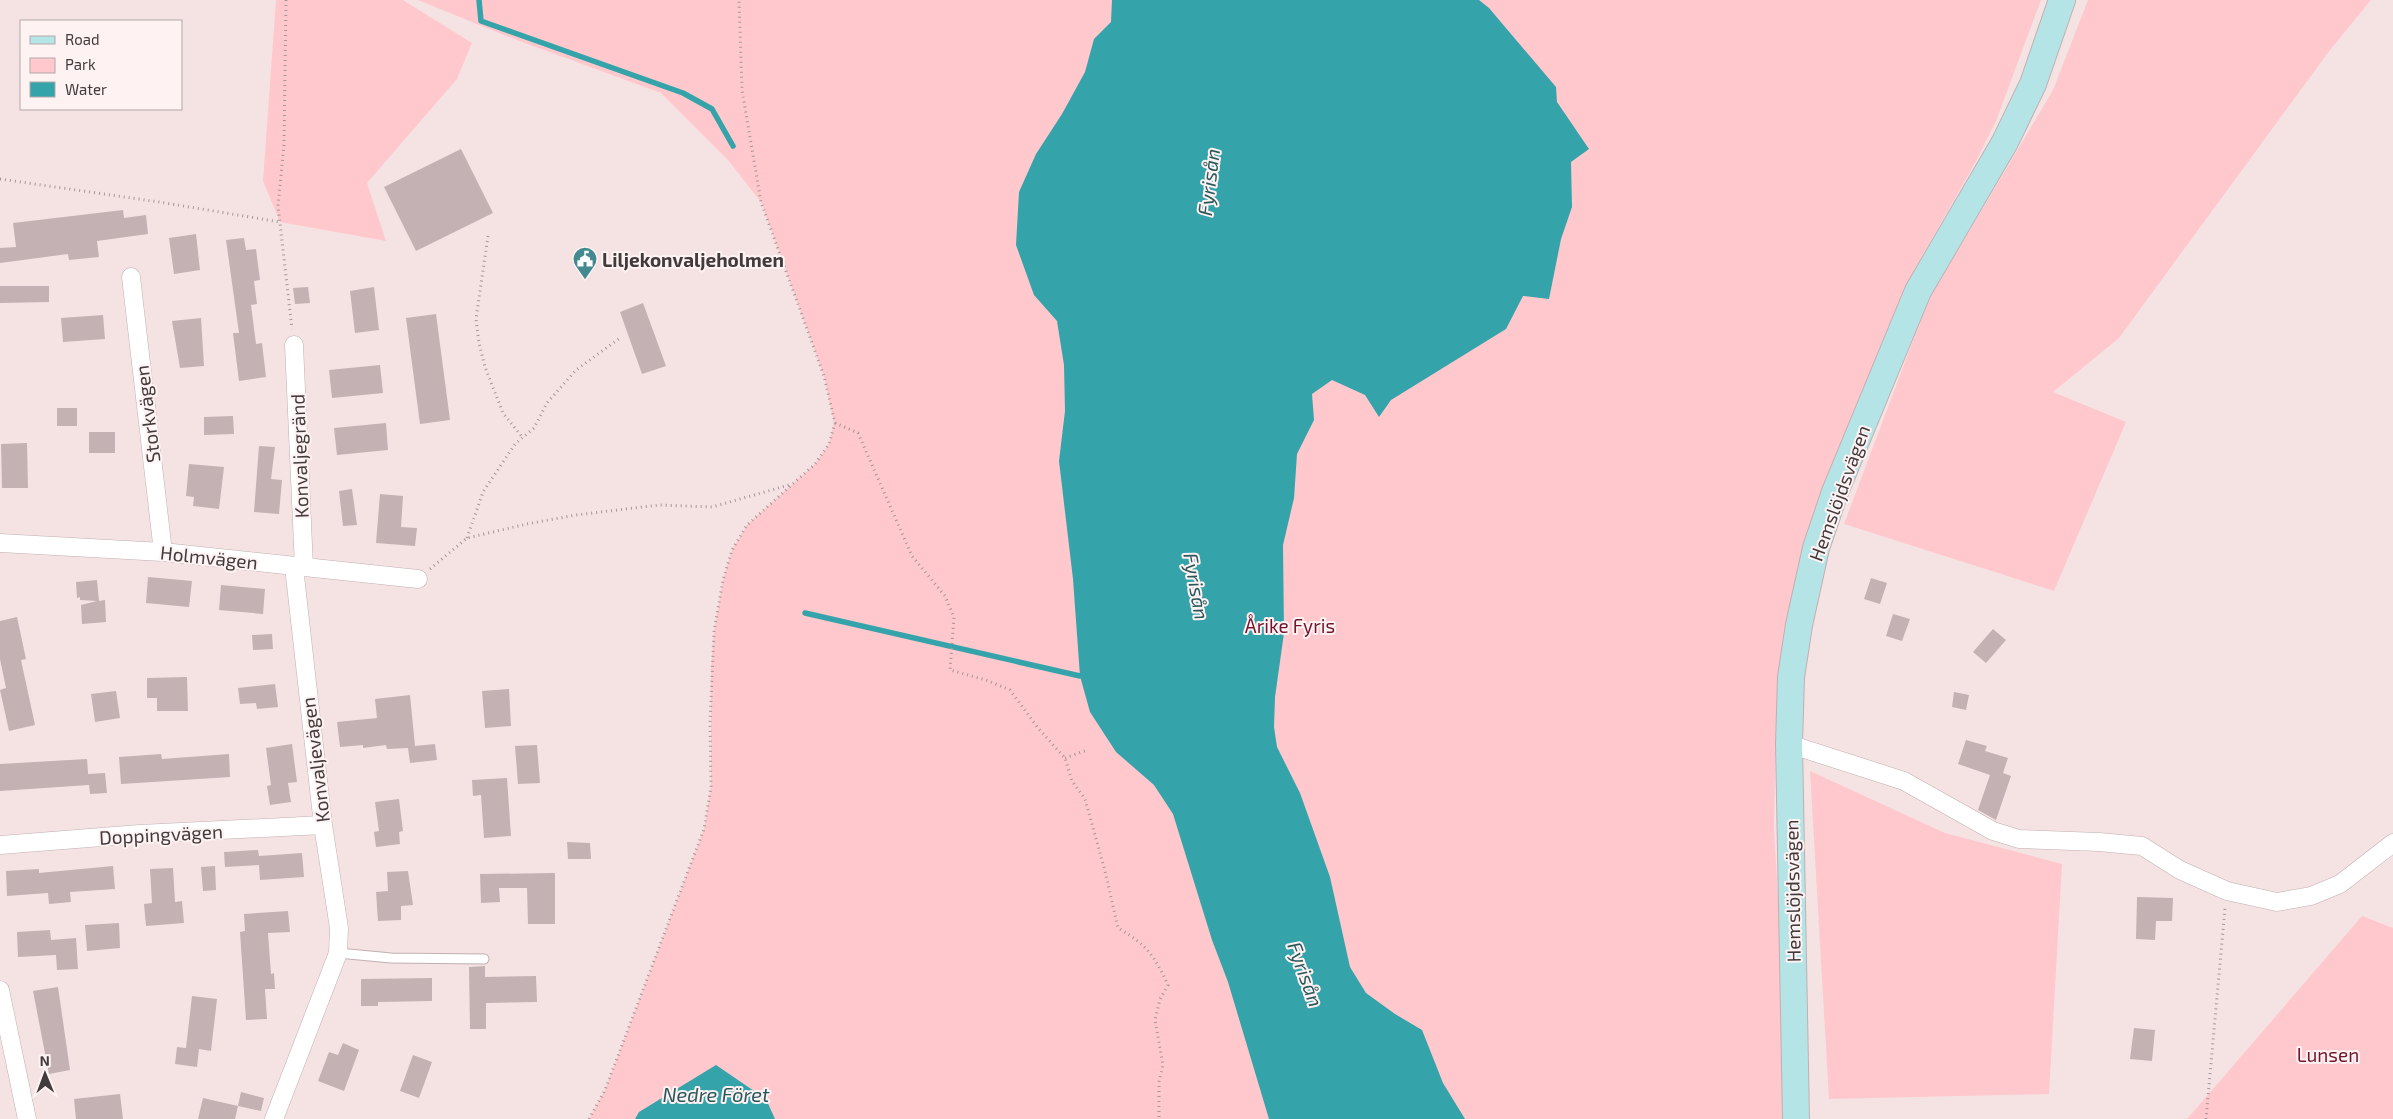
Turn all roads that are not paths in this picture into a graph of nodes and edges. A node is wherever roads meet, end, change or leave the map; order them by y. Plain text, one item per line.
1 (2062, 0) edge
2 (131, 277) dead end
3 (294, 345) road end
4 (0, 543) edge
5 (163, 552) junction
6 (299, 567) junction
7 (418, 579) road end
8 (1789, 744) junction
9 (323, 825) junction
10 (2393, 843) edge
11 (0, 845) edge
12 (338, 953) junction
13 (484, 959) dead end
14 (0, 990) edge
15 (27, 1119) edge
16 (274, 1119) edge
17 (1796, 1119) edge

1 - 8 street, Hemslöjdsvägen
2 - 5 street, Storkvägen
3 - 6 street, Konvaljegränd
4 - 5 street, Holmvägen
5 - 6 street, Holmvägen
6 - 7 street, Holmvägen
6 - 9 street, Konvaljevägen
8 - 10 street
8 - 17 street, Hemslöjdsvägen
9 - 11 street, Doppingvägen
9 - 12 street, Konvaljevägen
12 - 13 lane
12 - 16 street, Konvaljevägen
14 - 15 street

